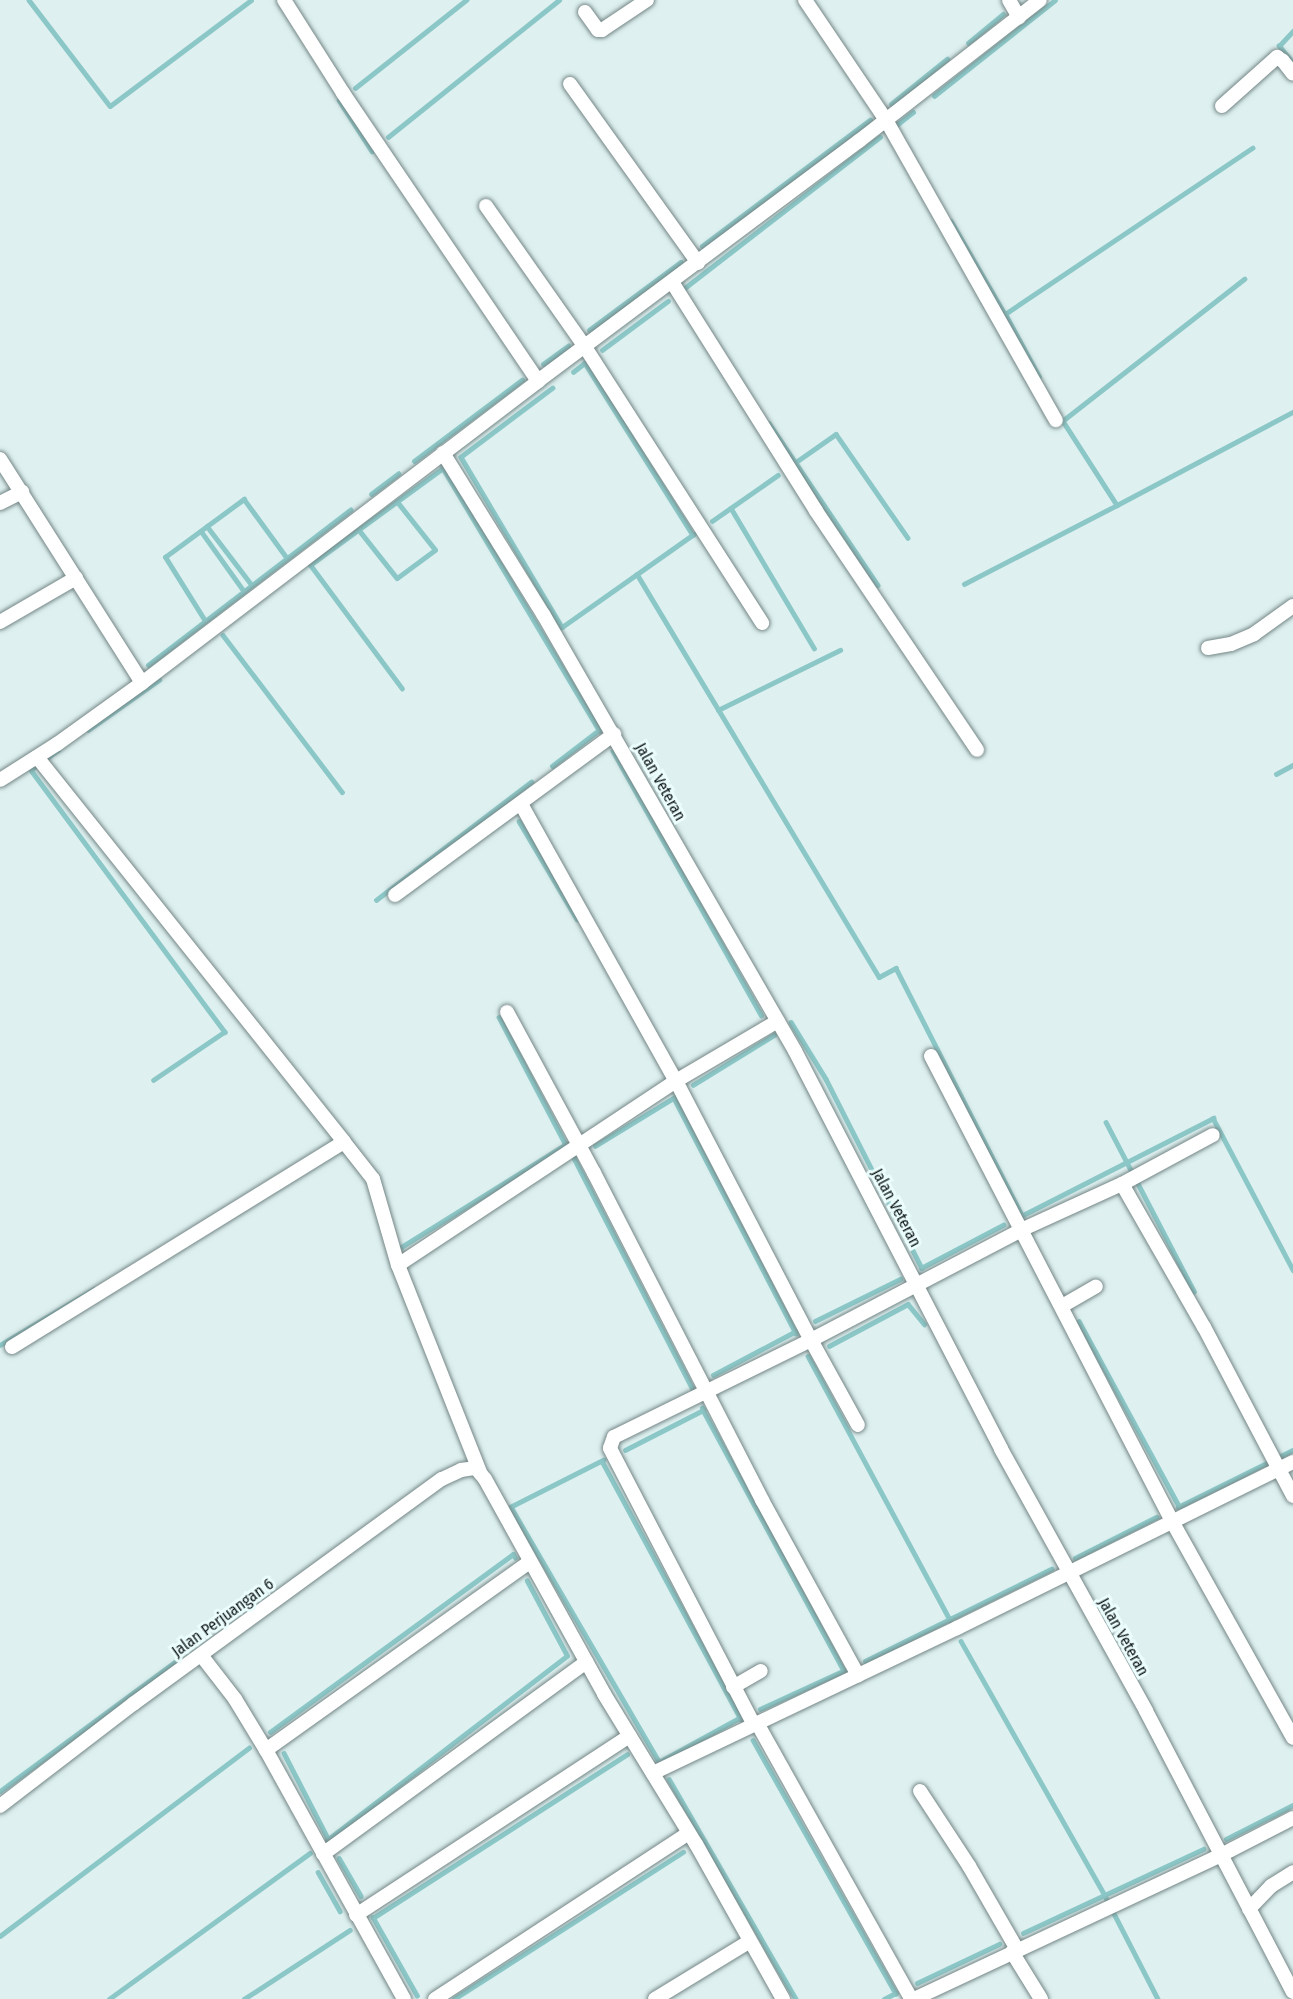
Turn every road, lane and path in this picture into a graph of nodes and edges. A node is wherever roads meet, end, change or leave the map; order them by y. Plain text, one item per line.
1 (284, 0) edge
2 (647, 0) edge
3 (805, 0) edge
4 (1009, 0) edge
5 (1040, 0) edge
6 (585, 12) dead end
7 (1019, 16) junction
8 (1293, 74) edge
9 (570, 84) dead end
10 (1222, 106) dead end
11 (886, 120) junction
12 (486, 206) dead end
13 (698, 263) junction
14 (672, 282) junction
15 (585, 347) junction
16 (538, 381) junction
17 (1056, 420) dead end
18 (443, 453) junction
19 (0, 459) edge
20 (22, 492) junction
21 (0, 503) edge
22 (76, 578) junction
23 (1293, 606) edge
24 (0, 622) edge
25 (762, 623) dead end
26 (1208, 648) dead end
27 (142, 683) junction
28 (614, 734) junction
29 (976, 750) dead end
30 (37, 757) junction
31 (0, 780) edge
32 (521, 804) junction
33 (395, 895) dead end
34 (507, 1012) dead end
35 (778, 1021) junction
36 (931, 1056) dead end
37 (676, 1082) junction
38 (1213, 1135) dead end
39 (344, 1142) junction
40 (579, 1145) junction
41 (1122, 1184) junction
42 (1021, 1230) junction
43 (398, 1265) junction
44 (918, 1285) junction
45 (1096, 1287) dead end
46 (1062, 1306) junction
47 (811, 1340) junction
48 (12, 1347) dead end
49 (708, 1392) junction
50 (858, 1425) dead end
51 (1293, 1462) edge
52 (475, 1469) junction
53 (1278, 1469) junction
54 (1293, 1496) edge
55 (1173, 1523) junction
56 (530, 1562) junction
57 (1069, 1573) junction
58 (201, 1655) junction
59 (586, 1662) junction
60 (761, 1671) dead end
61 (858, 1675) junction
62 (734, 1687) junction
63 (755, 1724) junction
64 (630, 1736) junction
65 (1293, 1738) edge
66 (266, 1750) junction
67 (653, 1773) junction
68 (920, 1791) dead end
69 (0, 1806) edge
70 (1293, 1818) edge
71 (689, 1833) junction
72 (322, 1854) junction
73 (1221, 1855) junction
74 (1293, 1872) edge
75 (1249, 1909) junction
76 (356, 1915) junction
77 (750, 1941) junction
78 (1014, 1951) junction
79 (1293, 1992) edge
80 (404, 1999) edge
81 (435, 1999) edge
82 (655, 1999) edge
83 (783, 1999) edge
84 (912, 1999) edge
85 (1041, 1999) edge

1 - 16 street
2 - 6 street
3 - 11 street
4 - 7 street
5 - 7 street
7 - 11 street
8 - 10 street
9 - 13 street
11 - 13 street
11 - 17 street
12 - 15 street
13 - 14 street
14 - 15 street
14 - 29 street
15 - 16 street
15 - 25 street
16 - 18 street
18 - 27 street
18 - 28 street, Jalan Veteran
19 - 20 street
20 - 21 street
20 - 22 street
22 - 24 street
22 - 27 street
23 - 26 street
27 - 30 street
28 - 32 street
28 - 35 street, Jalan Veteran
30 - 31 street
30 - 39 street
32 - 33 street
32 - 37 street
34 - 40 street
35 - 37 street
35 - 44 street, Jalan Veteran
36 - 42 street
37 - 40 street
37 - 47 street
38 - 41 street
39 - 43 street
39 - 48 street
40 - 43 street
40 - 49 street
41 - 42 street
41 - 53 street
42 - 44 street
42 - 46 street
43 - 52 street
44 - 47 street
44 - 57 street, Jalan Veteran
45 - 46 street
46 - 55 street
47 - 49 street
47 - 50 street
49 - 61 street
49 - 62 street
51 - 53 street
52 - 56 street
52 - 58 street, Jalan Perjuangan 6
53 - 54 street
53 - 55 street
55 - 57 street
55 - 65 street
56 - 59 street
56 - 66 street
57 - 61 street
57 - 73 street, Jalan Veteran
58 - 66 street
58 - 69 street, Jalan Perjuangan 6
59 - 64 street
59 - 72 street
60 - 62 street
61 - 63 street
62 - 63 street
63 - 67 street
63 - 84 street
64 - 67 street
64 - 76 street
66 - 72 street
67 - 71 street
68 - 78 street
70 - 73 street
71 - 77 street
71 - 81 street
72 - 76 street
73 - 75 street, Jalan Veteran
73 - 78 street
74 - 75 street
75 - 79 street, Jalan Veteran
76 - 80 street
77 - 82 street
77 - 83 street
78 - 84 street
78 - 85 street

